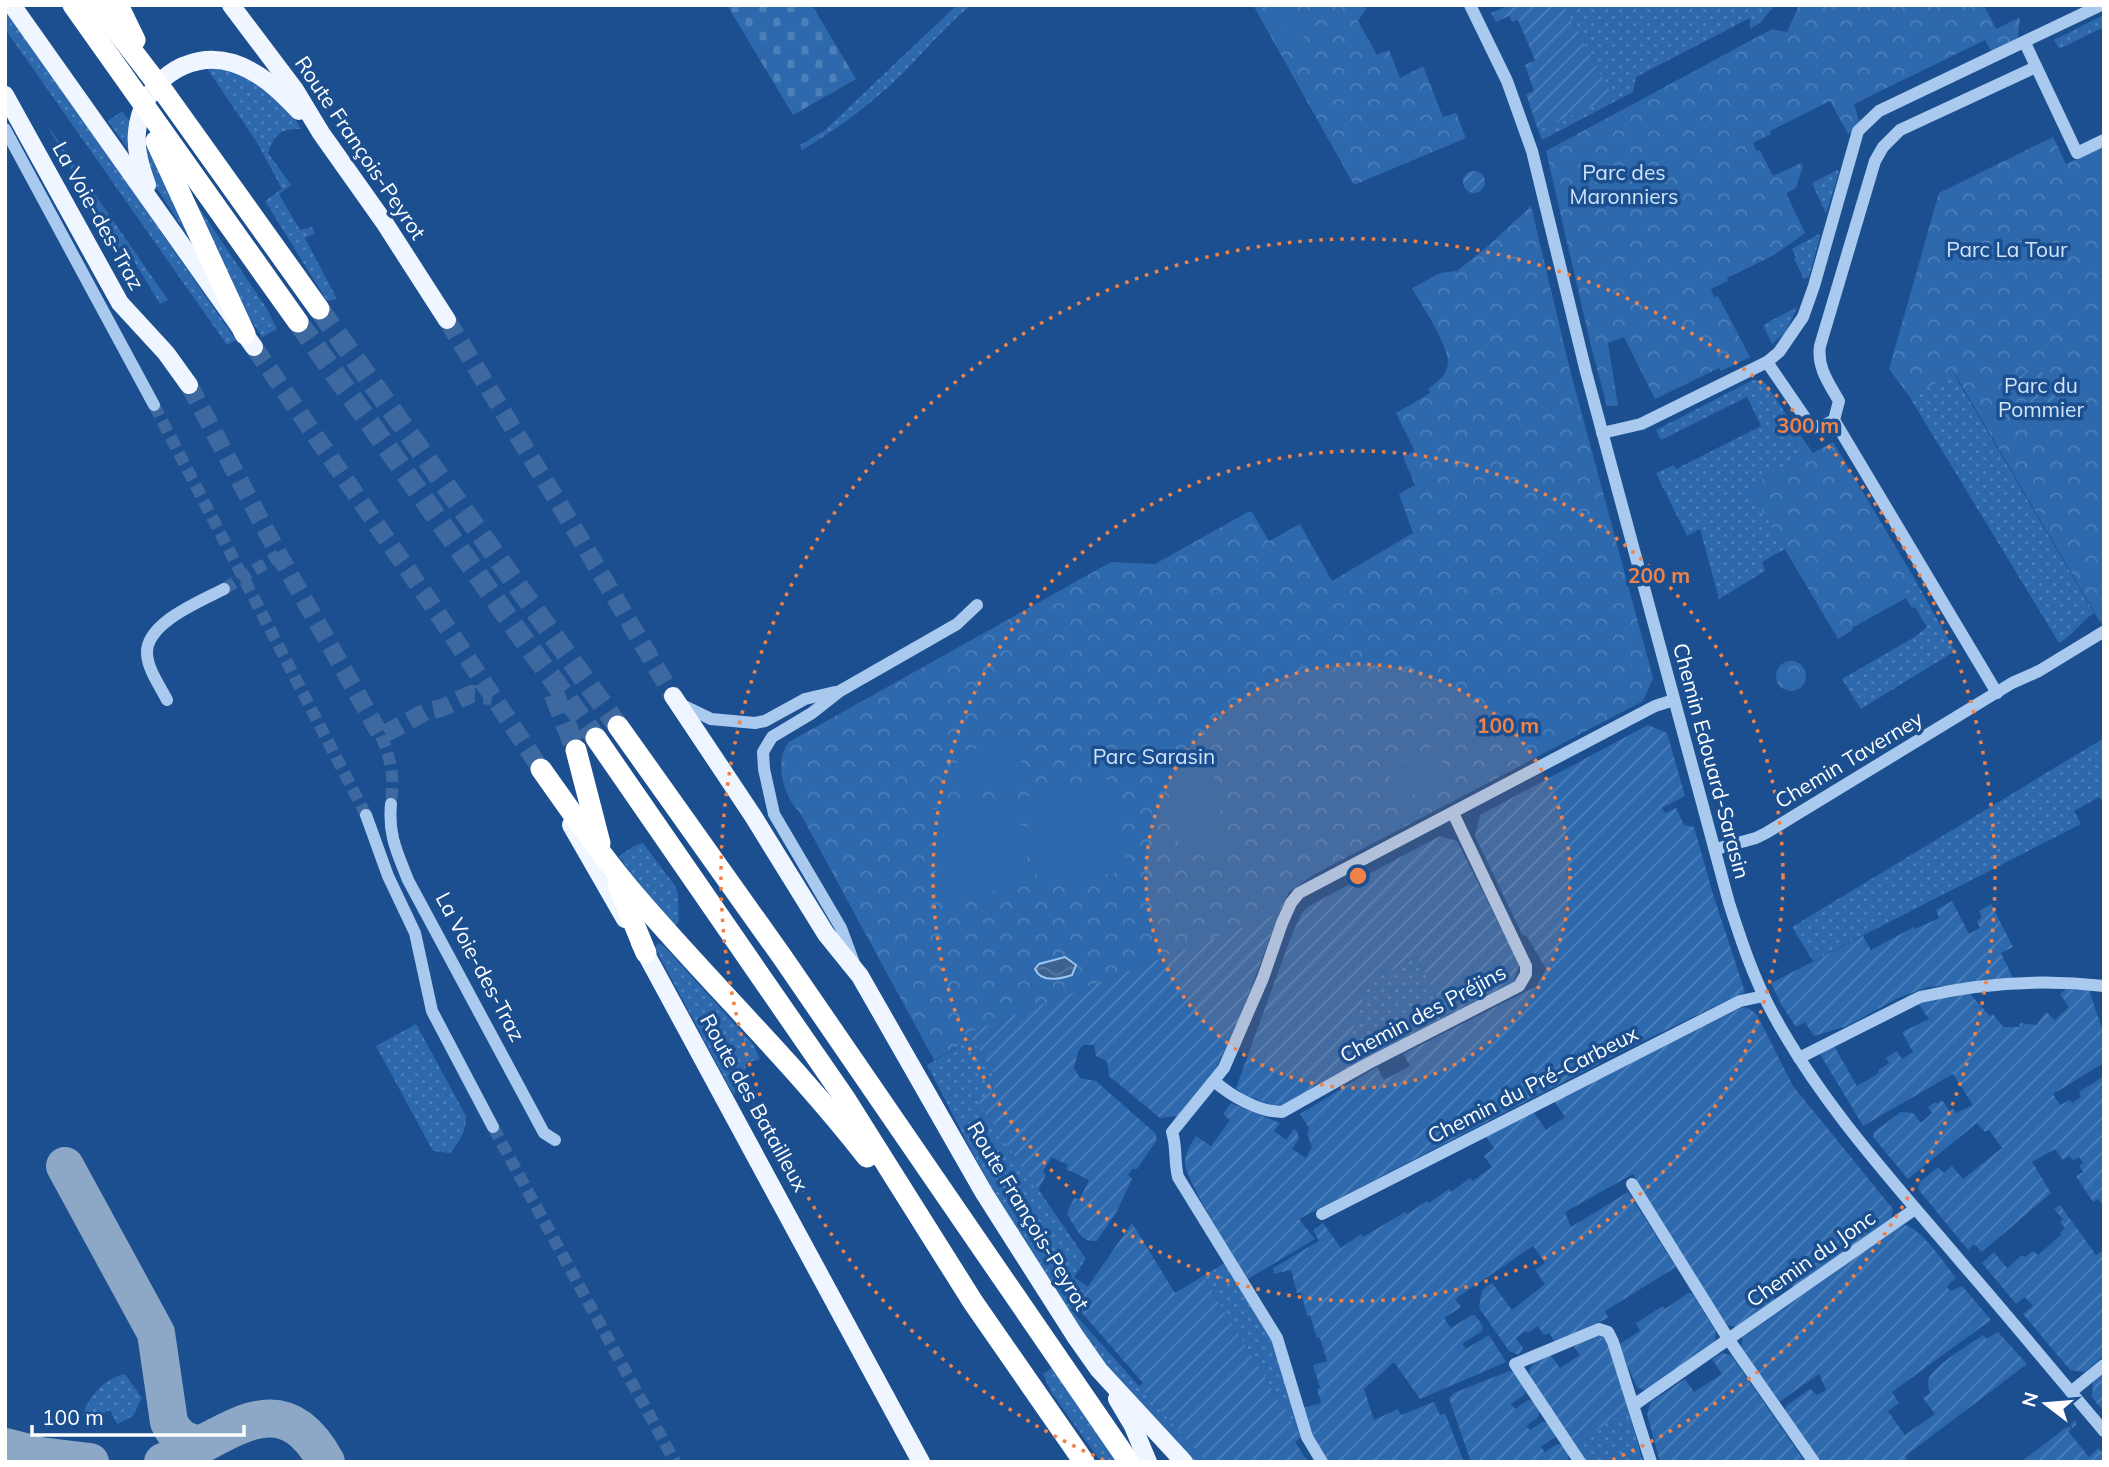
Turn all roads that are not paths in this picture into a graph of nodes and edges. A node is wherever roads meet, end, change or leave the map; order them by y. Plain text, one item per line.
1 (12, 5) edge
2 (74, 5) edge
3 (97, 5) edge
4 (118, 5) edge
5 (233, 5) edge
6 (1470, 5) edge
7 (2101, 5) edge
8 (2025, 43) junction
9 (113, 63) junction
10 (2036, 67) junction
11 (155, 79) junction
12 (5, 94) edge
13 (5, 129) edge
14 (321, 133) junction
15 (2104, 140) edge
16 (158, 211) junction
17 (319, 309) tunnel mouth
18 (447, 320) tunnel mouth
19 (298, 321) tunnel mouth
20 (249, 341) joint
21 (1767, 362) junction
22 (189, 385) tunnel mouth
23 (154, 405) tunnel mouth
24 (1834, 420) junction
25 (1602, 433) junction
26 (224, 589) tunnel mouth
27 (977, 605) dead end
28 (2103, 632) edge
29 (840, 691) junction
30 (1997, 693) junction
31 (167, 700) dead end
32 (676, 700) joint
33 (1674, 700) junction
34 (618, 726) tunnel mouth
35 (596, 738) tunnel mouth
36 (576, 750) tunnel mouth
37 (541, 769) joint
38 (391, 804) tunnel mouth
39 (1453, 813) junction
40 (366, 815) tunnel mouth
41 (1716, 849) junction
42 (605, 858) junction
43 (646, 953) junction
44 (860, 976) junction
45 (2104, 986) edge
46 (1764, 996) junction
47 (1799, 1058) junction
48 (1214, 1081) junction
49 (494, 1127) tunnel mouth
50 (555, 1140) dead end
51 (1632, 1184) dead end
52 (1915, 1209) junction
53 (1322, 1214) dead end
54 (937, 1247) junction
55 (1729, 1340) junction
56 (2104, 1364) edge
57 (1099, 1370) junction
58 (2071, 1392) junction
59 (1634, 1405) junction
60 (2104, 1431) edge
61 (921, 1462) edge
62 (1084, 1462) edge
63 (1129, 1462) edge
64 (1148, 1462) edge
65 (1184, 1462) edge
66 (1322, 1462) edge
67 (1580, 1462) edge
68 (1650, 1462) edge
69 (1814, 1462) edge

1 - 16 main road
2 - 9 highway
3 - 11 highway
4 - 11 highway
5 - 14 main road, Route François-Peyrot
6 - 25 street, Chemin Edouard-Sarasin
7 - 8 street
8 - 10 street
8 - 21 street
9 - 19 highway
9 - 20 highway
10 - 15 street
10 - 24 street
11 - 17 highway
12 - 22 main road, La Voie-des-Traz
13 - 23 street
14 - 16 main road
14 - 18 main road, Route François-Peyrot
16 - 20 main road
21 - 24 street
21 - 25 street
24 - 30 street
25 - 33 street, Chemin Edouard-Sarasin
26 - 31 street
27 - 29 street, Route François-Peyrot
28 - 30 street, Chemin Taverney
29 - 32 street, Route François-Peyrot
29 - 44 street, Route François-Peyrot
30 - 41 street, Chemin Taverney
32 - 44 main road, Route François-Peyrot
33 - 39 street
33 - 41 street, Chemin Edouard-Sarasin
34 - 63 highway
35 - 54 highway
36 - 42 highway
37 - 42 highway
37 - 43 main road, Route des Batailleux
38 - 50 street, La Voie-des-Traz
39 - 48 street
39 - 48 street, Chemin des Préjins
40 - 49 street
41 - 46 street, Chemin Edouard-Sarasin
42 - 43 highway
42 - 54 highway
43 - 61 main road, Route des Batailleux
44 - 57 main road, Route François-Peyrot
45 - 47 street
46 - 47 street, Chemin Edouard-Sarasin
46 - 53 street, Chemin du Pré-Carbeux
47 - 52 street, Chemin Edouard-Sarasin
48 - 66 street
51 - 55 street
52 - 55 street, Chemin du Jonc
52 - 58 street, Chemin Edouard-Sarasin
54 - 62 highway
55 - 59 street, Chemin du Jonc
55 - 69 street
56 - 58 street
57 - 64 main road
57 - 65 main road, Route François-Peyrot
58 - 60 street, Chemin Edouard-Sarasin
59 - 67 street
59 - 68 street

